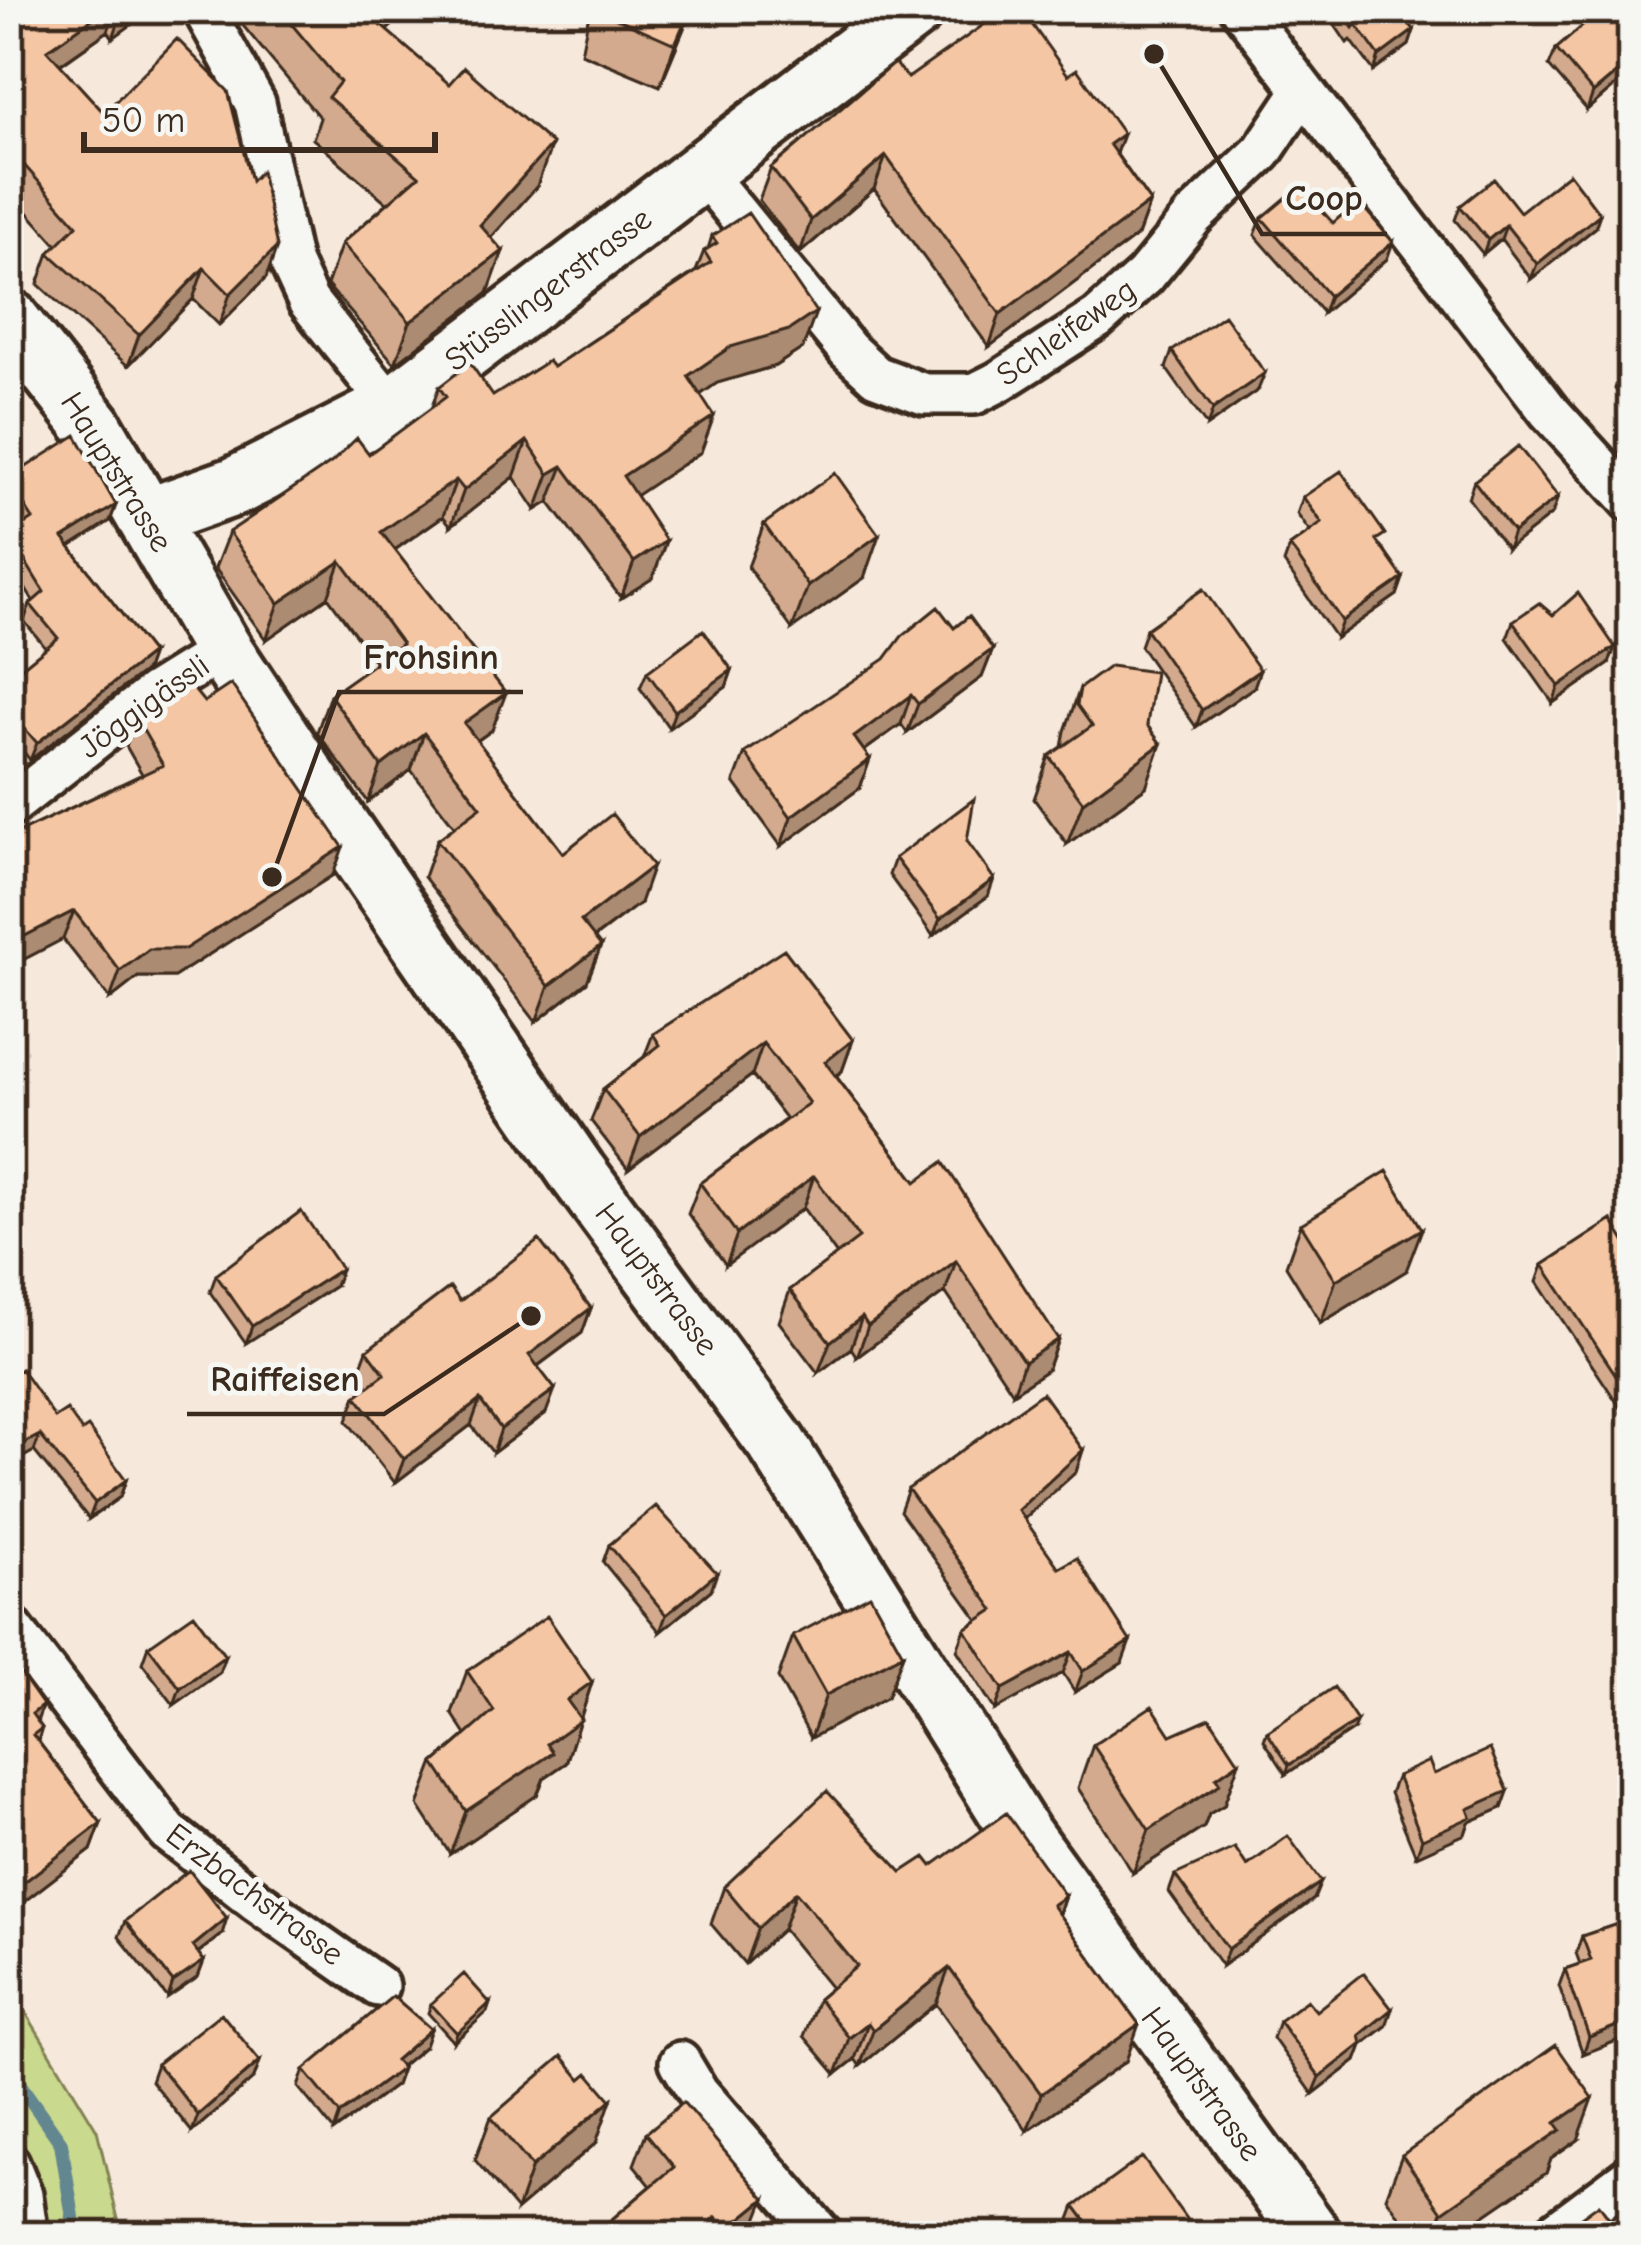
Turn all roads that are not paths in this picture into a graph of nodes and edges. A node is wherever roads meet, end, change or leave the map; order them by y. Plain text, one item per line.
1 (202, 9) edge
2 (915, 9) edge
3 (1241, 9) edge
4 (1302, 92) junction
5 (702, 171) junction
6 (9, 319) edge
7 (392, 406) junction
8 (1632, 502) edge
9 (149, 517) junction
10 (224, 650) junction
11 (9, 807) edge
12 (9, 1624) edge
13 (378, 1986) dead end
14 (680, 2062) dead end
15 (9, 2163) edge
16 (1632, 2176) edge
17 (28, 2236) edge
18 (823, 2236) edge
19 (1312, 2236) edge
20 (1550, 2236) edge

1 - 7 street
2 - 5 main road, Stüsslingerstrasse
3 - 4 street
4 - 5 street, Schleifeweg
4 - 8 street
5 - 7 main road, Stüsslingerstrasse
6 - 9 main road, Hauptstrasse
7 - 9 main road, Stüsslingerstrasse
9 - 10 main road, Hauptstrasse
10 - 11 street, Jöggigässli
10 - 19 main road, Hauptstrasse
12 - 13 street, Erzbachstrasse
14 - 18 street
15 - 17 street
16 - 20 street

